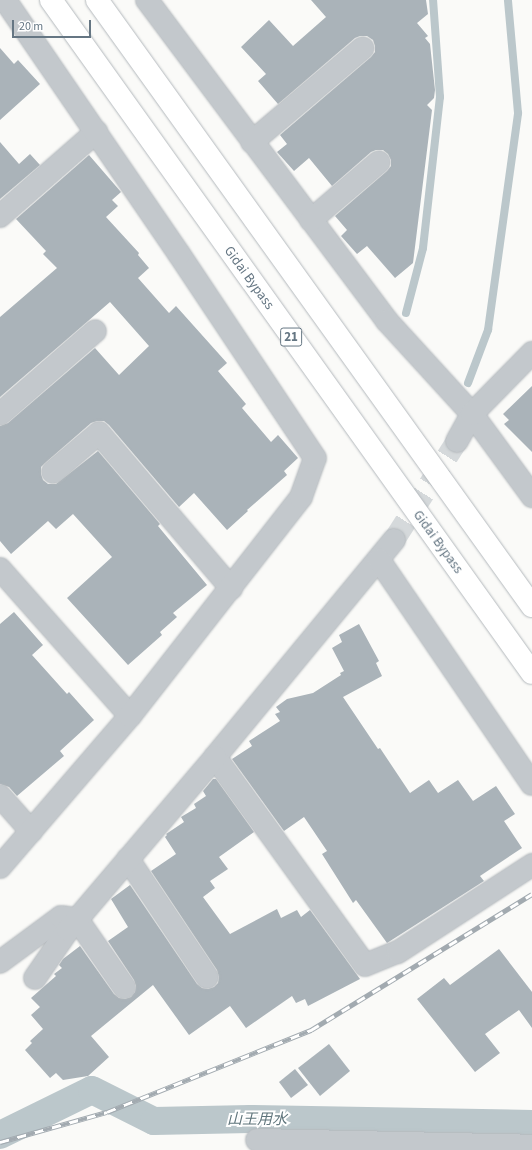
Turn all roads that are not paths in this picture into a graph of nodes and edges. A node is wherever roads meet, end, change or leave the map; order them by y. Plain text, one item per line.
1 (51, 0) edge
2 (97, 0) edge
3 (147, 0) edge
4 (5, 7) edge
5 (363, 48) dead end
6 (96, 132) junction
7 (252, 142) junction
8 (379, 162) dead end
9 (0, 216) edge
10 (311, 220) junction
11 (95, 331) dead end
12 (532, 354) edge
13 (0, 414) edge
14 (472, 414) junction
15 (457, 441) tunnel mouth
16 (53, 472) dead end
17 (532, 496) edge
18 (394, 540) tunnel mouth
19 (379, 560) junction
20 (0, 569) edge
21 (231, 588) junction
22 (532, 606) edge
23 (532, 673) edge
24 (130, 716) junction
25 (215, 757) junction
26 (532, 784) edge
27 (0, 796) edge
28 (31, 831) junction
29 (128, 859) junction
30 (532, 865) edge
31 (0, 867) edge
32 (77, 919) junction
33 (0, 962) edge
34 (207, 977) dead end
35 (35, 978) dead end
36 (124, 987) dead end
37 (257, 1140) dead end
38 (532, 1146) edge
39 (423, 1147) edge

1 - 23 highway, Gidai Bypass / 21
2 - 22 highway
3 - 7 street
4 - 6 street
5 - 7 street
6 - 9 street
6 - 21 street
7 - 10 street
8 - 10 street
10 - 14 street
11 - 13 street
12 - 14 street
14 - 15 street
14 - 17 street
16 - 21 street
18 - 19 street
19 - 25 street
19 - 26 street
20 - 24 street
21 - 24 street
24 - 28 street
25 - 29 street
25 - 30 street
27 - 28 street
28 - 31 street
29 - 32 street
29 - 34 street
32 - 33 street
32 - 35 street
32 - 36 street
37 - 39 street
38 - 39 street

